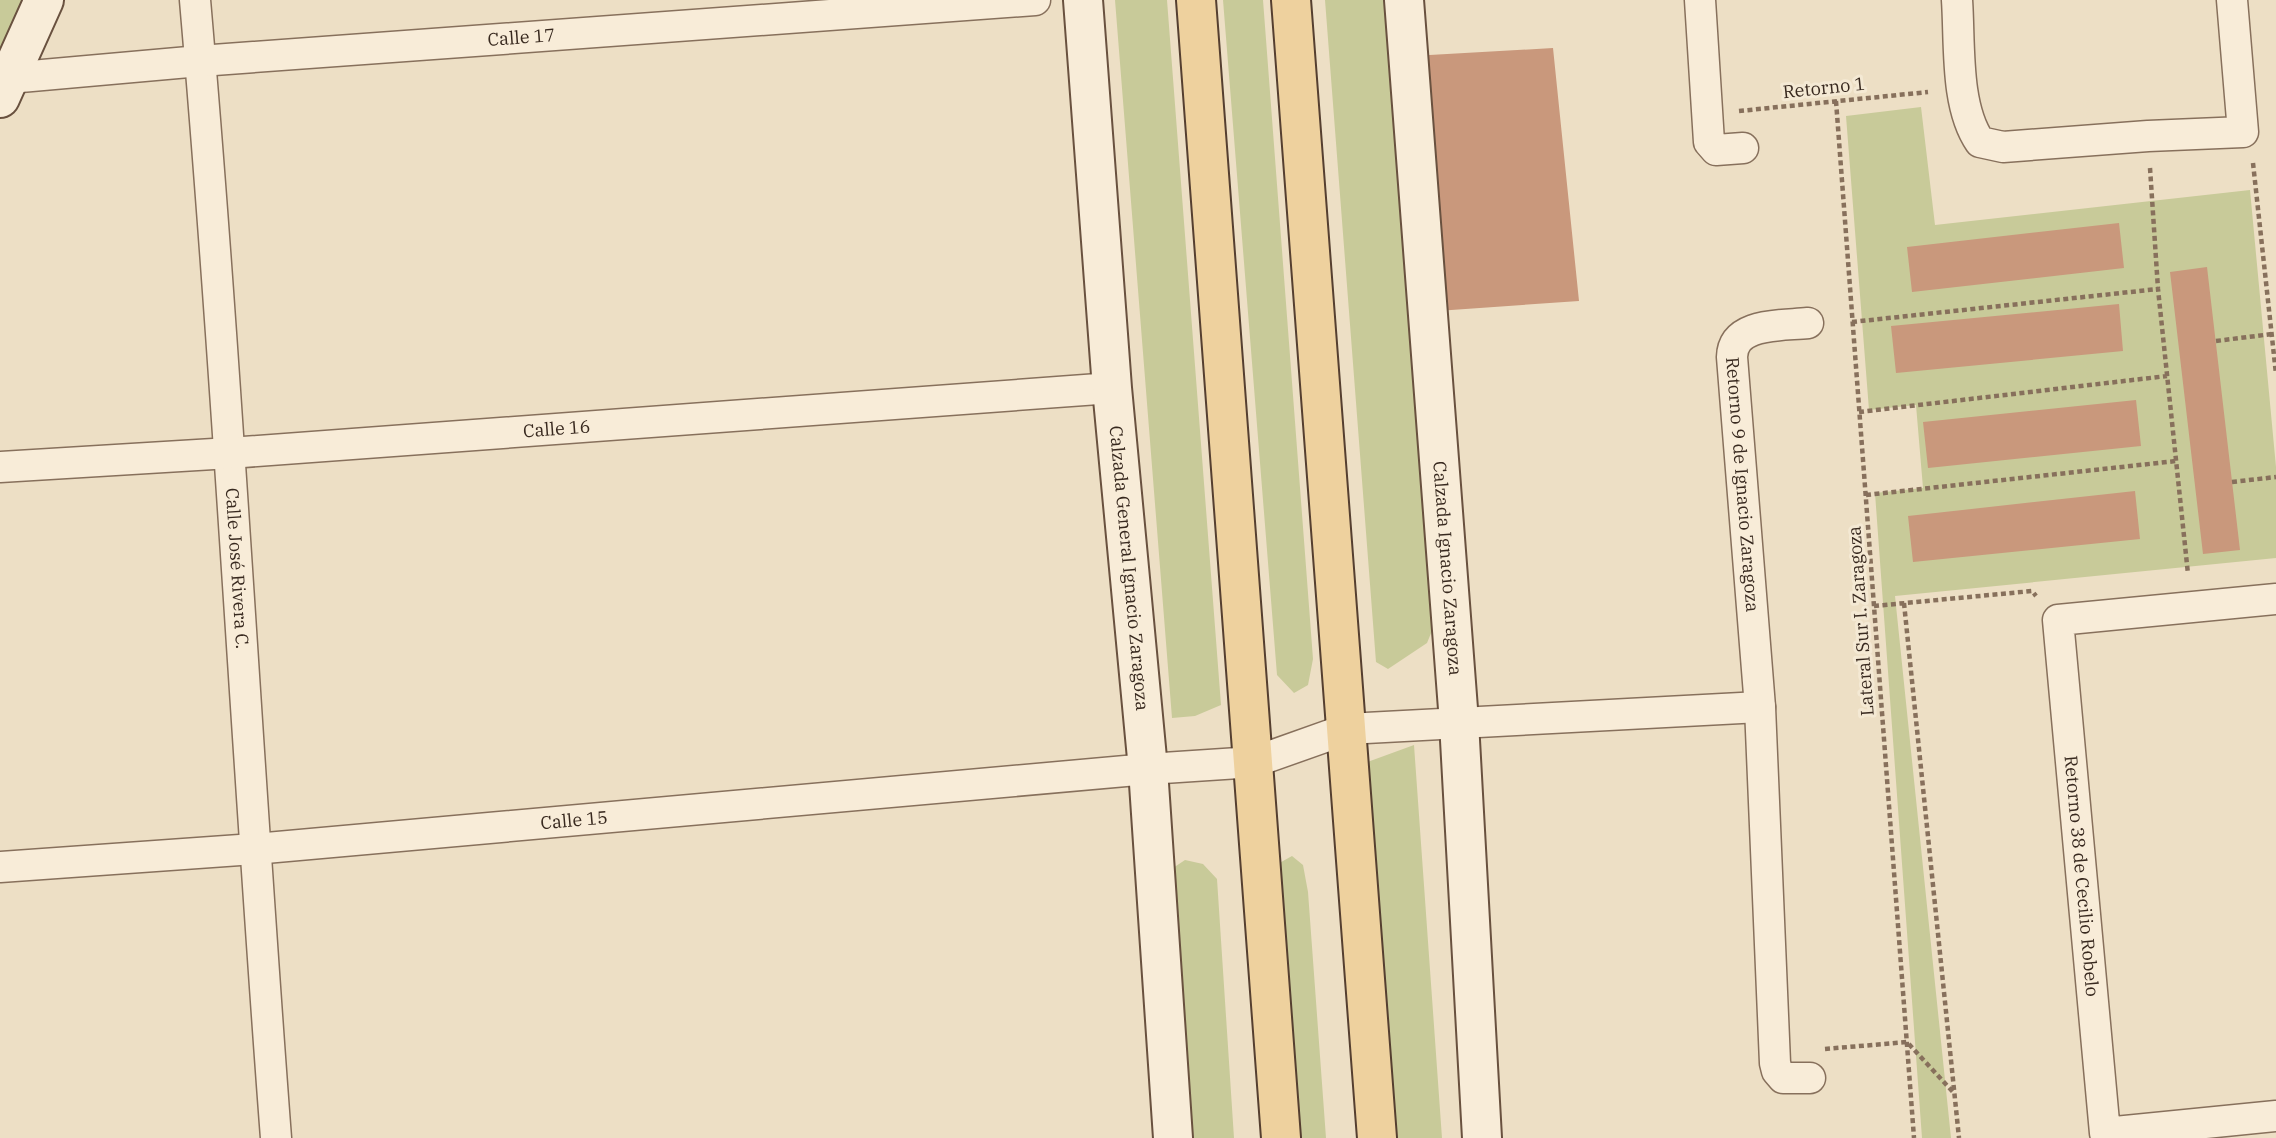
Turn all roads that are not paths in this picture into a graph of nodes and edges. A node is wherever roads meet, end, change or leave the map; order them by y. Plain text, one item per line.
1 (44, 0) edge
2 (195, 0) edge
3 (1035, 0) edge
4 (1083, 0) edge
5 (1196, 0) edge
6 (1291, 0) edge
7 (1404, 0) edge
8 (1700, 0) edge
9 (1957, 0) edge
10 (2232, 0) edge
11 (200, 61) junction
12 (5, 88) edge
13 (1743, 148) road end
14 (1808, 323) dead end
15 (1112, 388) junction
16 (230, 453) junction
17 (0, 467) edge
18 (2276, 599) edge
19 (1760, 708) junction
20 (1459, 722) junction
21 (1347, 729) junction
22 (1254, 762) junction
23 (1148, 769) junction
24 (254, 849) junction
25 (0, 867) edge
26 (1810, 1078) road end
27 (2276, 1116) edge
28 (275, 1138) edge
29 (1173, 1138) edge
30 (1281, 1138) edge
31 (1377, 1138) edge
32 (1482, 1138) edge

1 - 12 main road
2 - 11 street, Calle José Rivera C.
3 - 11 street, Calle 17
4 - 15 main road, Calzada General Ignacio Zaragoza
5 - 22 main road
6 - 21 main road
7 - 20 main road, Calzada Ignacio Zaragoza
8 - 13 street
9 - 10 street
11 - 12 street, Calle 17
11 - 16 street, Calle José Rivera C.
14 - 19 street, Retorno 9 de Ignacio Zaragoza
15 - 16 street, Calle 16
15 - 23 main road, Calzada General Ignacio Zaragoza
16 - 17 street, Calle 16
16 - 24 street, Calle José Rivera C.
18 - 27 street, Retorno 38 de Cecilio Robelo
19 - 20 street
19 - 26 street, Retorno 9 de Ignacio Zaragoza
20 - 21 street, Calle 15
20 - 32 main road, Calzada Ignacio Zaragoza
21 - 22 street, Calle 15
21 - 31 main road
22 - 23 street, Calle 15
22 - 30 main road
23 - 24 street, Calle 15
23 - 29 main road, Calzada General Ignacio Zaragoza
24 - 25 street, Calle 15
24 - 28 street, Calle José Rivera C.

